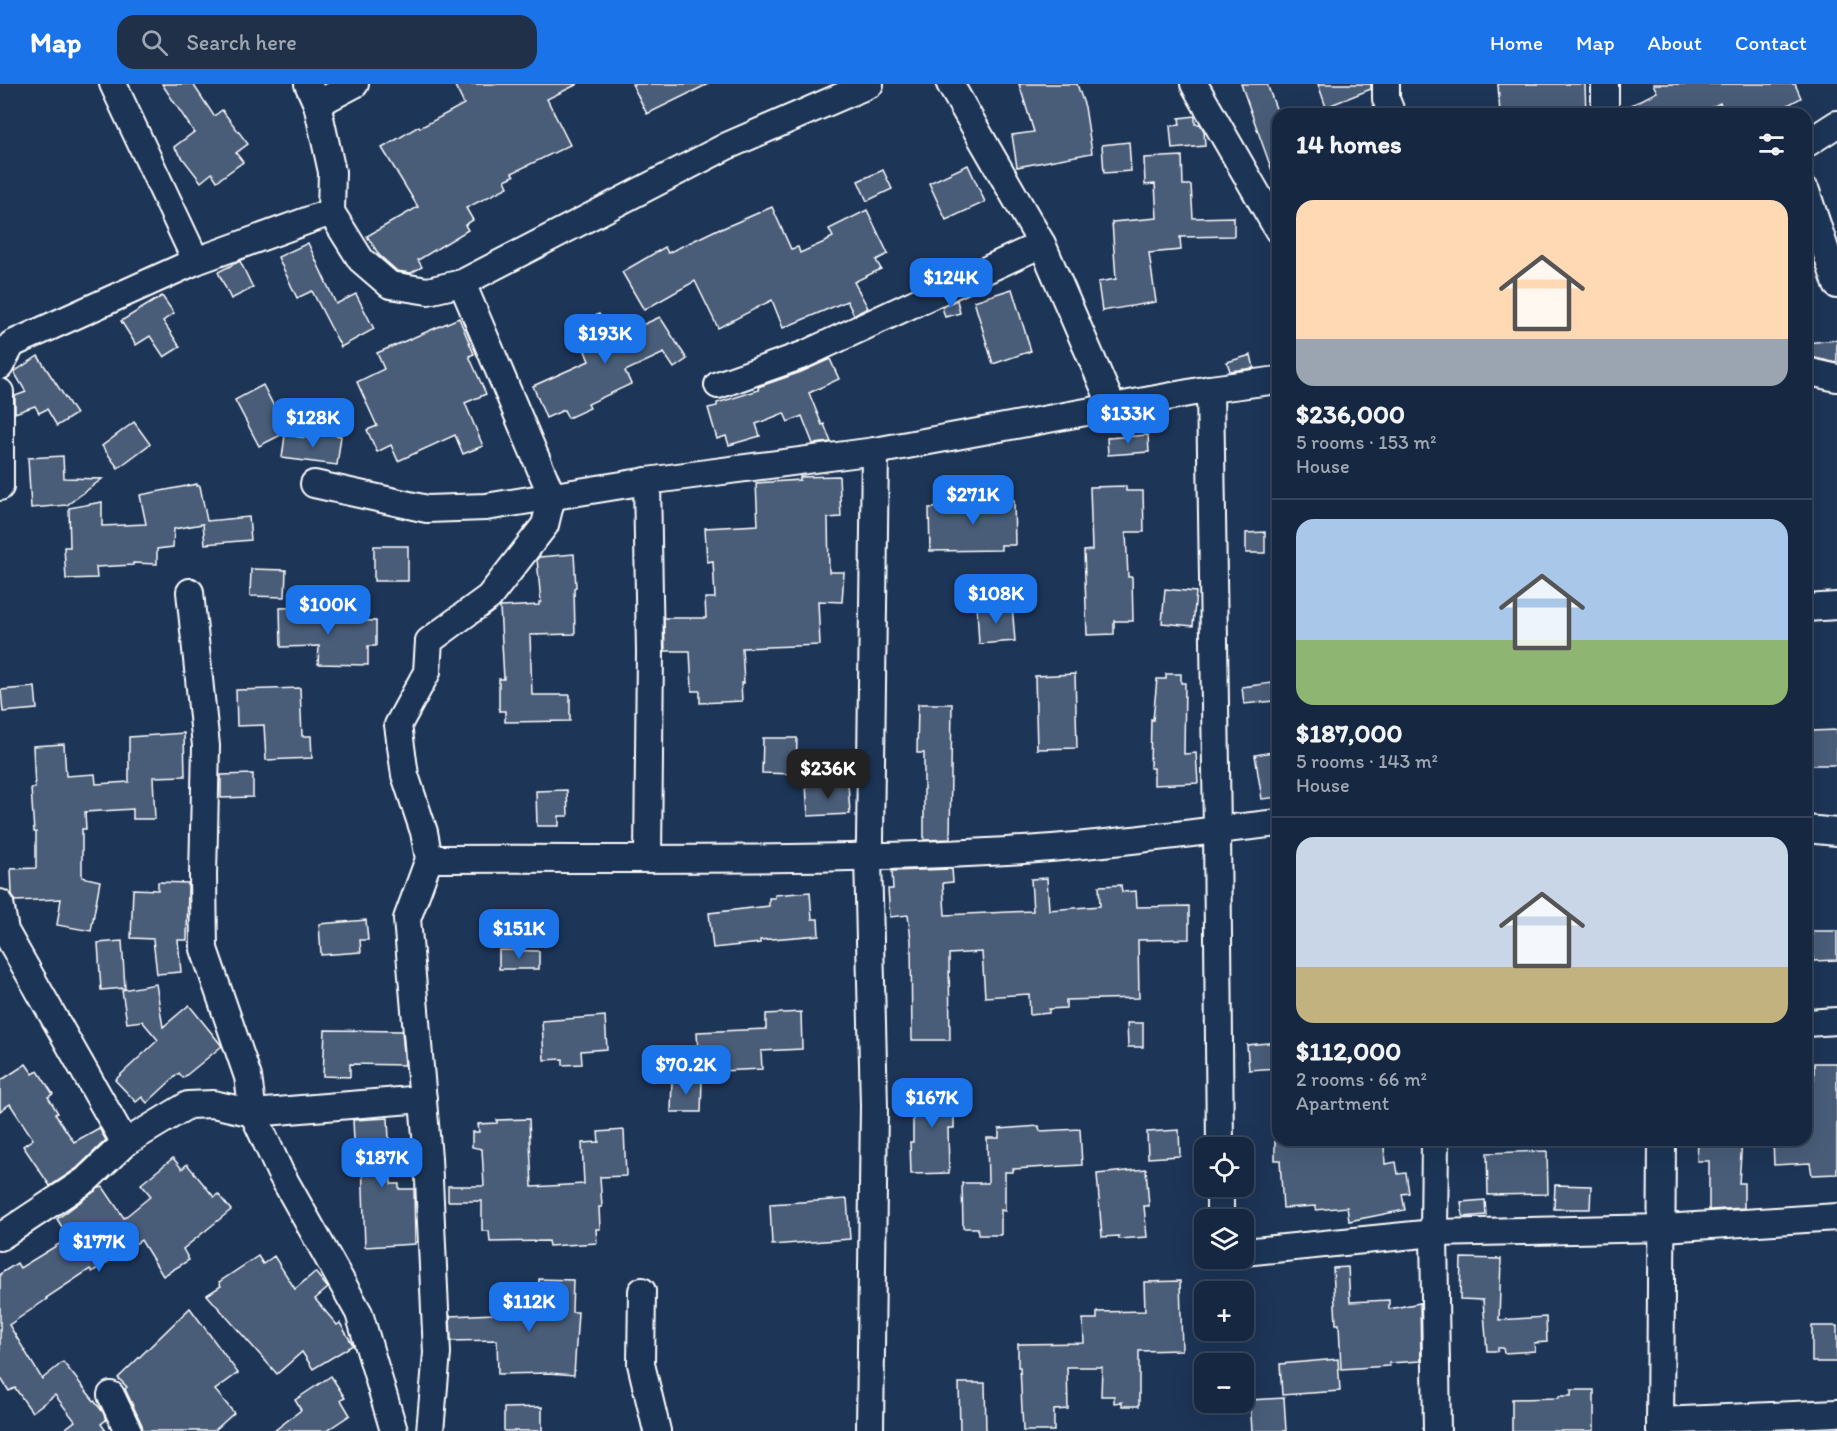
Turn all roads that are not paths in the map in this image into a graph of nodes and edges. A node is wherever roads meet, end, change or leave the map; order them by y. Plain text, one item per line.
1 (113, 84) edge
2 (355, 84) edge
3 (870, 84) edge
4 (950, 84) edge
5 (1194, 84) edge
6 (1386, 84) edge
7 (1605, 84) edge
8 (313, 94) edge
9 (1390, 108) edge
10 (1605, 108) edge
11 (1837, 124) edge
12 (1812, 140) edge
13 (1812, 209) edge
14 (331, 212) junction
15 (1272, 220) edge
16 (1042, 244) junction
17 (196, 261) junction
18 (462, 283) junction
19 (1837, 285) edge
20 (0, 366) edge
21 (1812, 372) edge
22 (1837, 378) edge
23 (1272, 381) edge
24 (718, 385) dead end
25 (1210, 389) junction
26 (0, 392) edge
27 (1113, 408) junction
28 (875, 451) junction
29 (647, 481) junction
30 (314, 484) dead end
31 (0, 487) edge
32 (552, 496) junction
33 (190, 592) dead end
34 (1837, 606) edge
35 (1812, 608) edge
36 (1272, 824) edge
37 (1217, 830) junction
38 (1812, 830) edge
39 (1837, 832) edge
40 (868, 857) junction
41 (648, 858) junction
42 (429, 859) junction
43 (0, 903) edge
44 (1837, 1021) edge
45 (1812, 1023) edge
46 (423, 1099) junction
47 (253, 1113) junction
48 (1220, 1137) edge
49 (125, 1143) junction
50 (1435, 1146) edge
51 (1662, 1146) edge
52 (1837, 1217) edge
53 (1663, 1228) junction
54 (1434, 1233) junction
55 (0, 1237) edge
56 (1254, 1251) edge
57 (642, 1291) dead end
58 (111, 1395) dead end
59 (1837, 1413) edge
60 (1661, 1426) edge
61 (128, 1431) edge
62 (394, 1431) edge
63 (430, 1431) edge
64 (657, 1431) edge
65 (870, 1431) edge
66 (1437, 1431) edge

1 - 17 street
2 - 8 street
3 - 18 street
4 - 16 street
5 - 15 street
6 - 9 street
7 - 10 street
8 - 14 street
11 - 12 street
13 - 19 street
14 - 17 street
14 - 18 street
16 - 24 street
16 - 27 street
17 - 20 street
18 - 32 street
21 - 22 street
23 - 25 street
25 - 27 street
25 - 37 street
26 - 31 street
27 - 28 street
28 - 29 street
28 - 40 street
29 - 32 street
29 - 41 street
30 - 32 street
32 - 42 street
33 - 47 street
34 - 35 street
36 - 37 street
37 - 40 street
37 - 48 street
38 - 39 street
40 - 41 street
40 - 65 street
41 - 42 street
42 - 46 street
43 - 49 street
44 - 45 street
46 - 47 street
46 - 63 street
47 - 49 street
47 - 62 street
49 - 55 street
50 - 54 street
51 - 53 street
52 - 53 street
53 - 54 street
53 - 60 street
54 - 56 street
54 - 66 street
57 - 64 street
58 - 61 street
59 - 60 street

